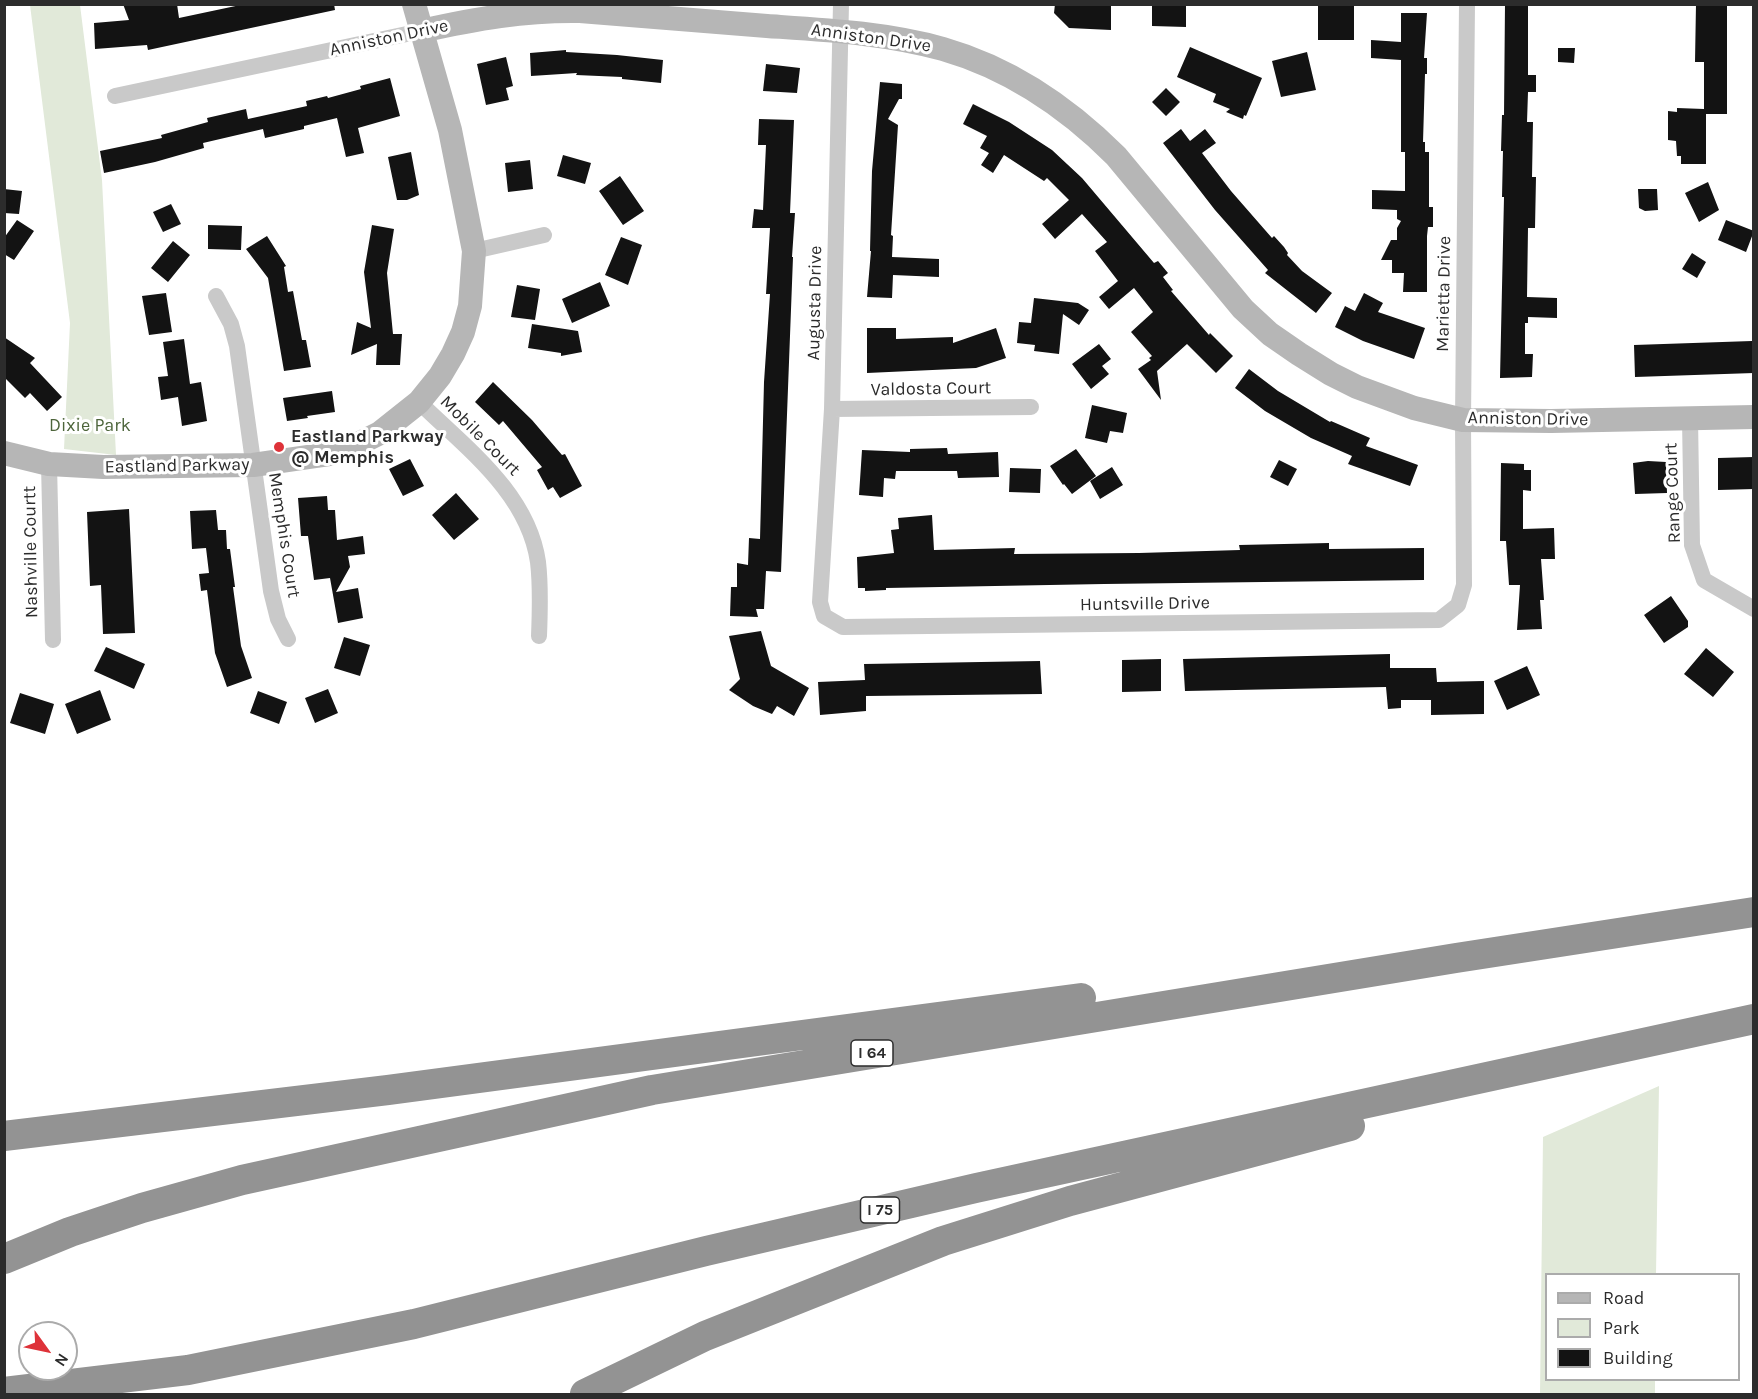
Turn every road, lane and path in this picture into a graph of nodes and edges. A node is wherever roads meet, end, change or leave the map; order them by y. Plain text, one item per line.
1 (414, 4) edge
2 (841, 4) edge
3 (1467, 4) edge
4 (421, 31) junction
5 (840, 32) junction
6 (115, 96) dead end
7 (544, 236) dead end
8 (474, 250) junction
9 (216, 296) dead end
10 (419, 402) junction
11 (1031, 407) dead end
12 (832, 410) junction
13 (1754, 417) edge
14 (1690, 418) junction
15 (1463, 420) junction
16 (4, 453) edge
17 (49, 464) junction
18 (253, 465) junction
19 (1464, 585) joint
20 (820, 602) joint
21 (1754, 609) edge
22 (539, 636) dead end
23 (288, 639) dead end
24 (53, 640) dead end
25 (1754, 911) edge
26 (1754, 1019) edge
27 (4, 1136) edge
28 (4, 1259) edge
29 (4, 1392) edge
30 (585, 1395) edge

1 - 4 street, Eastland Parkway
2 - 5 street, Augusta Drive
3 - 15 street, Marietta Drive
4 - 5 street, Anniston Drive
4 - 6 street, Anniston Drive
4 - 8 street, Eastland Parkway
5 - 12 street, Augusta Drive
5 - 15 street, Anniston Drive
7 - 8 street
8 - 10 street, Eastland Parkway
9 - 18 street, Memphis Court
10 - 18 street, Eastland Parkway
10 - 22 street, Mobile Court
11 - 12 street, Valdosta Court
12 - 20 street, Augusta Drive
13 - 14 street, Anniston Drive
14 - 15 street, Anniston Drive
14 - 21 street, Range Court
15 - 19 street, Marietta Drive
16 - 17 street, Eastland Parkway
17 - 18 street, Eastland Parkway
17 - 24 street, Nashville Courtt
18 - 23 street, Memphis Court
19 - 20 street, Huntsville Drive
25 - 27 highway
25 - 28 highway, I 64
26 - 29 highway, I 75
26 - 30 highway

